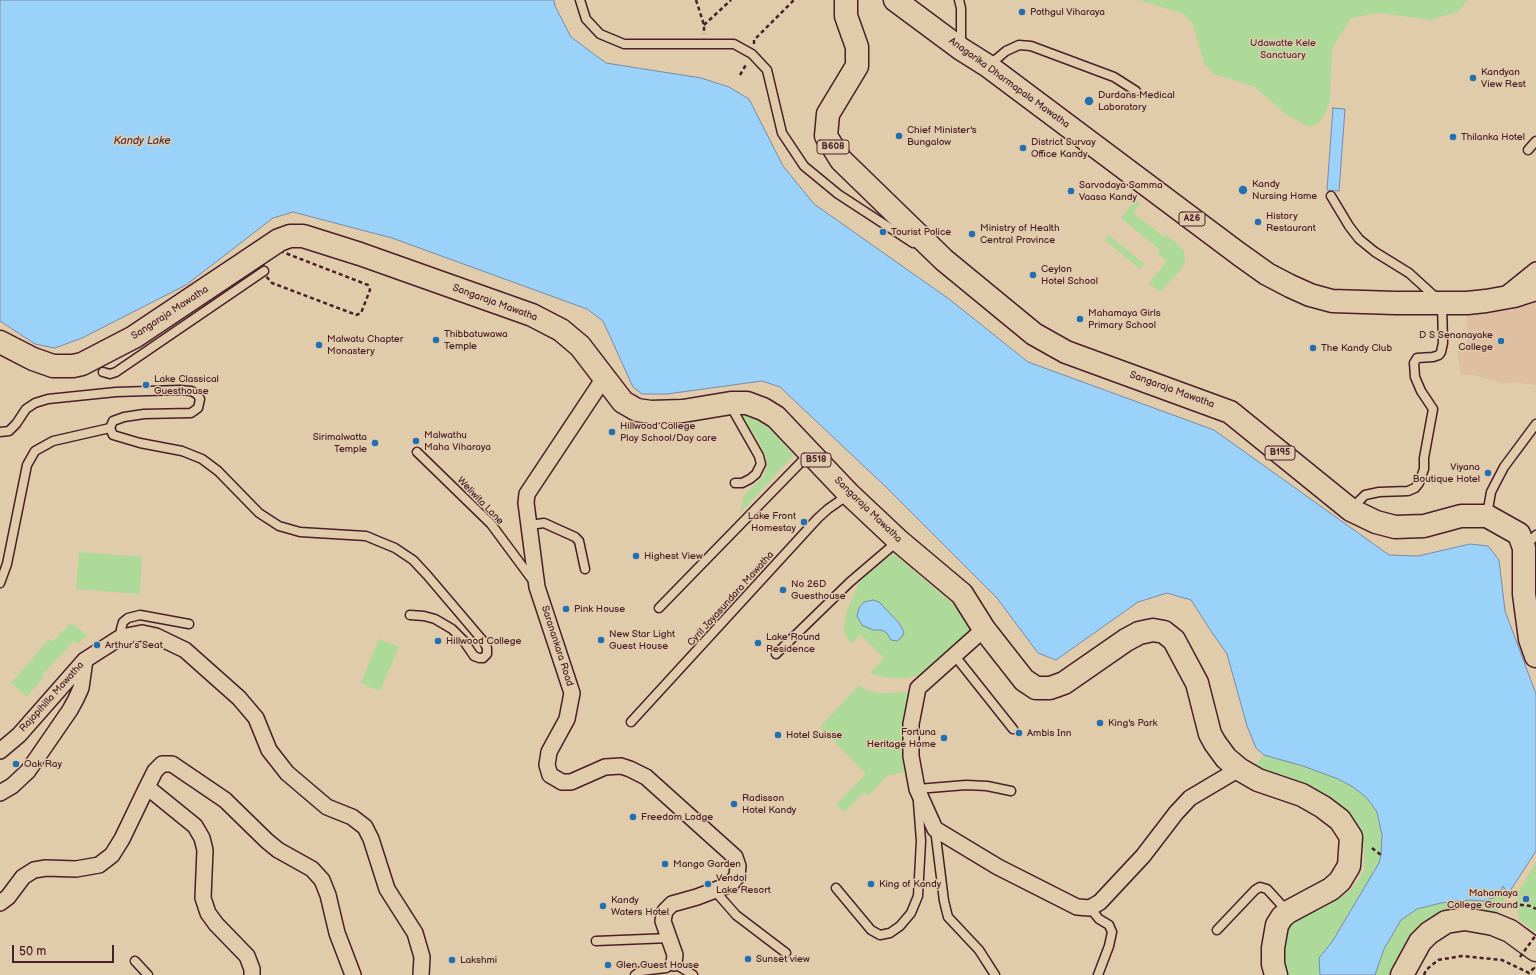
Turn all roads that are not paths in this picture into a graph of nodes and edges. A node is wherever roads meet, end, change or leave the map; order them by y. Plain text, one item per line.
1 (580, 0) edge
2 (846, 0) edge
3 (896, 0) edge
4 (959, 0) edge
5 (961, 49) junction
6 (988, 66) junction
7 (1136, 91) dead end
8 (1536, 141) edge
9 (1528, 150) dead end
10 (1331, 196) dead end
11 (944, 260) junction
12 (1536, 270) edge
13 (264, 271) road end
14 (1536, 289) edge
15 (1502, 298) junction
16 (1442, 304) junction
17 (0, 342) edge
18 (96, 366) junction
19 (604, 378) junction
20 (730, 403) junction
21 (1536, 424) edge
22 (110, 428) junction
23 (0, 432) edge
24 (417, 452) dead end
25 (810, 453) junction
26 (735, 483) dead end
27 (850, 494) junction
28 (1351, 510) junction
29 (1487, 516) junction
30 (530, 525) junction
31 (899, 541) junction
32 (1530, 542) edge
33 (585, 569) dead end
34 (0, 583) edge
35 (537, 587) junction
36 (659, 608) dead end
37 (410, 615) dead end
38 (189, 624) dead end
39 (984, 629) junction
40 (121, 637) junction
41 (776, 654) dead end
42 (955, 656) junction
43 (1536, 656) edge
44 (86, 660) junction
45 (631, 722) dead end
46 (1013, 729) dead end
47 (0, 751) edge
48 (1239, 768) junction
49 (147, 787) junction
50 (917, 789) junction
51 (1012, 791) dead end
52 (0, 793) edge
53 (935, 828) junction
54 (836, 888) dead end
55 (714, 891) junction
56 (0, 903) edge
57 (1090, 908) junction
58 (1288, 912) junction
59 (1217, 930) dead end
60 (670, 938) junction
61 (596, 941) dead end
62 (786, 953) dead end
63 (1530, 958) edge
64 (135, 961) dead end
65 (674, 963) junction
66 (148, 975) edge
67 (252, 975) edge
68 (353, 975) edge
69 (421, 975) edge
70 (635, 975) edge
71 (693, 975) edge
72 (995, 975) edge
73 (1098, 975) edge
74 (1276, 975) edge
75 (1402, 975) edge

1 - 11 lane, Sangaraja Mawatha
2 - 11 main road, B608
3 - 5 main road, Anagarika Dharmapala Mawatha / A26
4 - 5 lane
5 - 6 main road, Anagarika Dharmapala Mawatha / A26
6 - 7 lane
6 - 16 main road, Anagarika Dharmapala Mawatha / A26
8 - 9 lane
10 - 16 lane
11 - 28 main road, Sangaraja Mawatha / B195
12 - 15 street
13 - 18 lane
14 - 15 main road, Anagarika Dharmapala Mawatha / A26
15 - 16 main road, Anagarika Dharmapala Mawatha / A26
16 - 28 lane
17 - 18 main road, Sangaraja Mawatha / B518
18 - 19 main road, Sangaraja Mawatha / B518
19 - 20 main road, Sangaraja Mawatha / B518
19 - 30 street, Saranankara Road
20 - 25 main road, Sangaraja Mawatha / B518
20 - 26 lane
21 - 29 lane
22 - 23 lane
22 - 34 lane
22 - 37 lane
24 - 35 lane, Weliwita Lane
25 - 27 main road, Sangaraja Mawatha / B518
25 - 36 lane
27 - 31 main road, Sangaraja Mawatha / B518
27 - 45 lane, Cyril Jayasundara Mawatha
28 - 29 main road, Sangaraja Mawatha / B195
29 - 32 main road, Sangaraja Mawatha / B195
30 - 33 lane
30 - 35 street, Saranankara Road
31 - 39 main road, Sangaraja Mawatha / B518
31 - 41 lane
32 - 43 main road, Sangaraja Mawatha / B195
35 - 55 street, Saranankara Road
38 - 40 lane
39 - 42 street
39 - 48 main road, Sangaraja Mawatha / B518
40 - 44 street, Rajapihilla Mawatha
40 - 69 street, Rajapihilla Mawatha
42 - 46 lane
42 - 50 street
44 - 47 street, Rajapihilla Mawatha
44 - 52 street
48 - 57 street
48 - 58 main road, Sangaraja Mawatha / B518
49 - 56 street
49 - 67 street
49 - 68 street
50 - 51 lane
50 - 53 street
50 - 54 lane
53 - 57 street
53 - 72 lane
55 - 60 street, Saranankara Road
55 - 62 lane
57 - 73 lane
58 - 59 lane
58 - 74 main road, Sangaraja Mawatha / B518
60 - 61 lane
60 - 65 street, Saranankara Road
63 - 75 main road
64 - 66 lane
65 - 70 lane
65 - 71 lane

